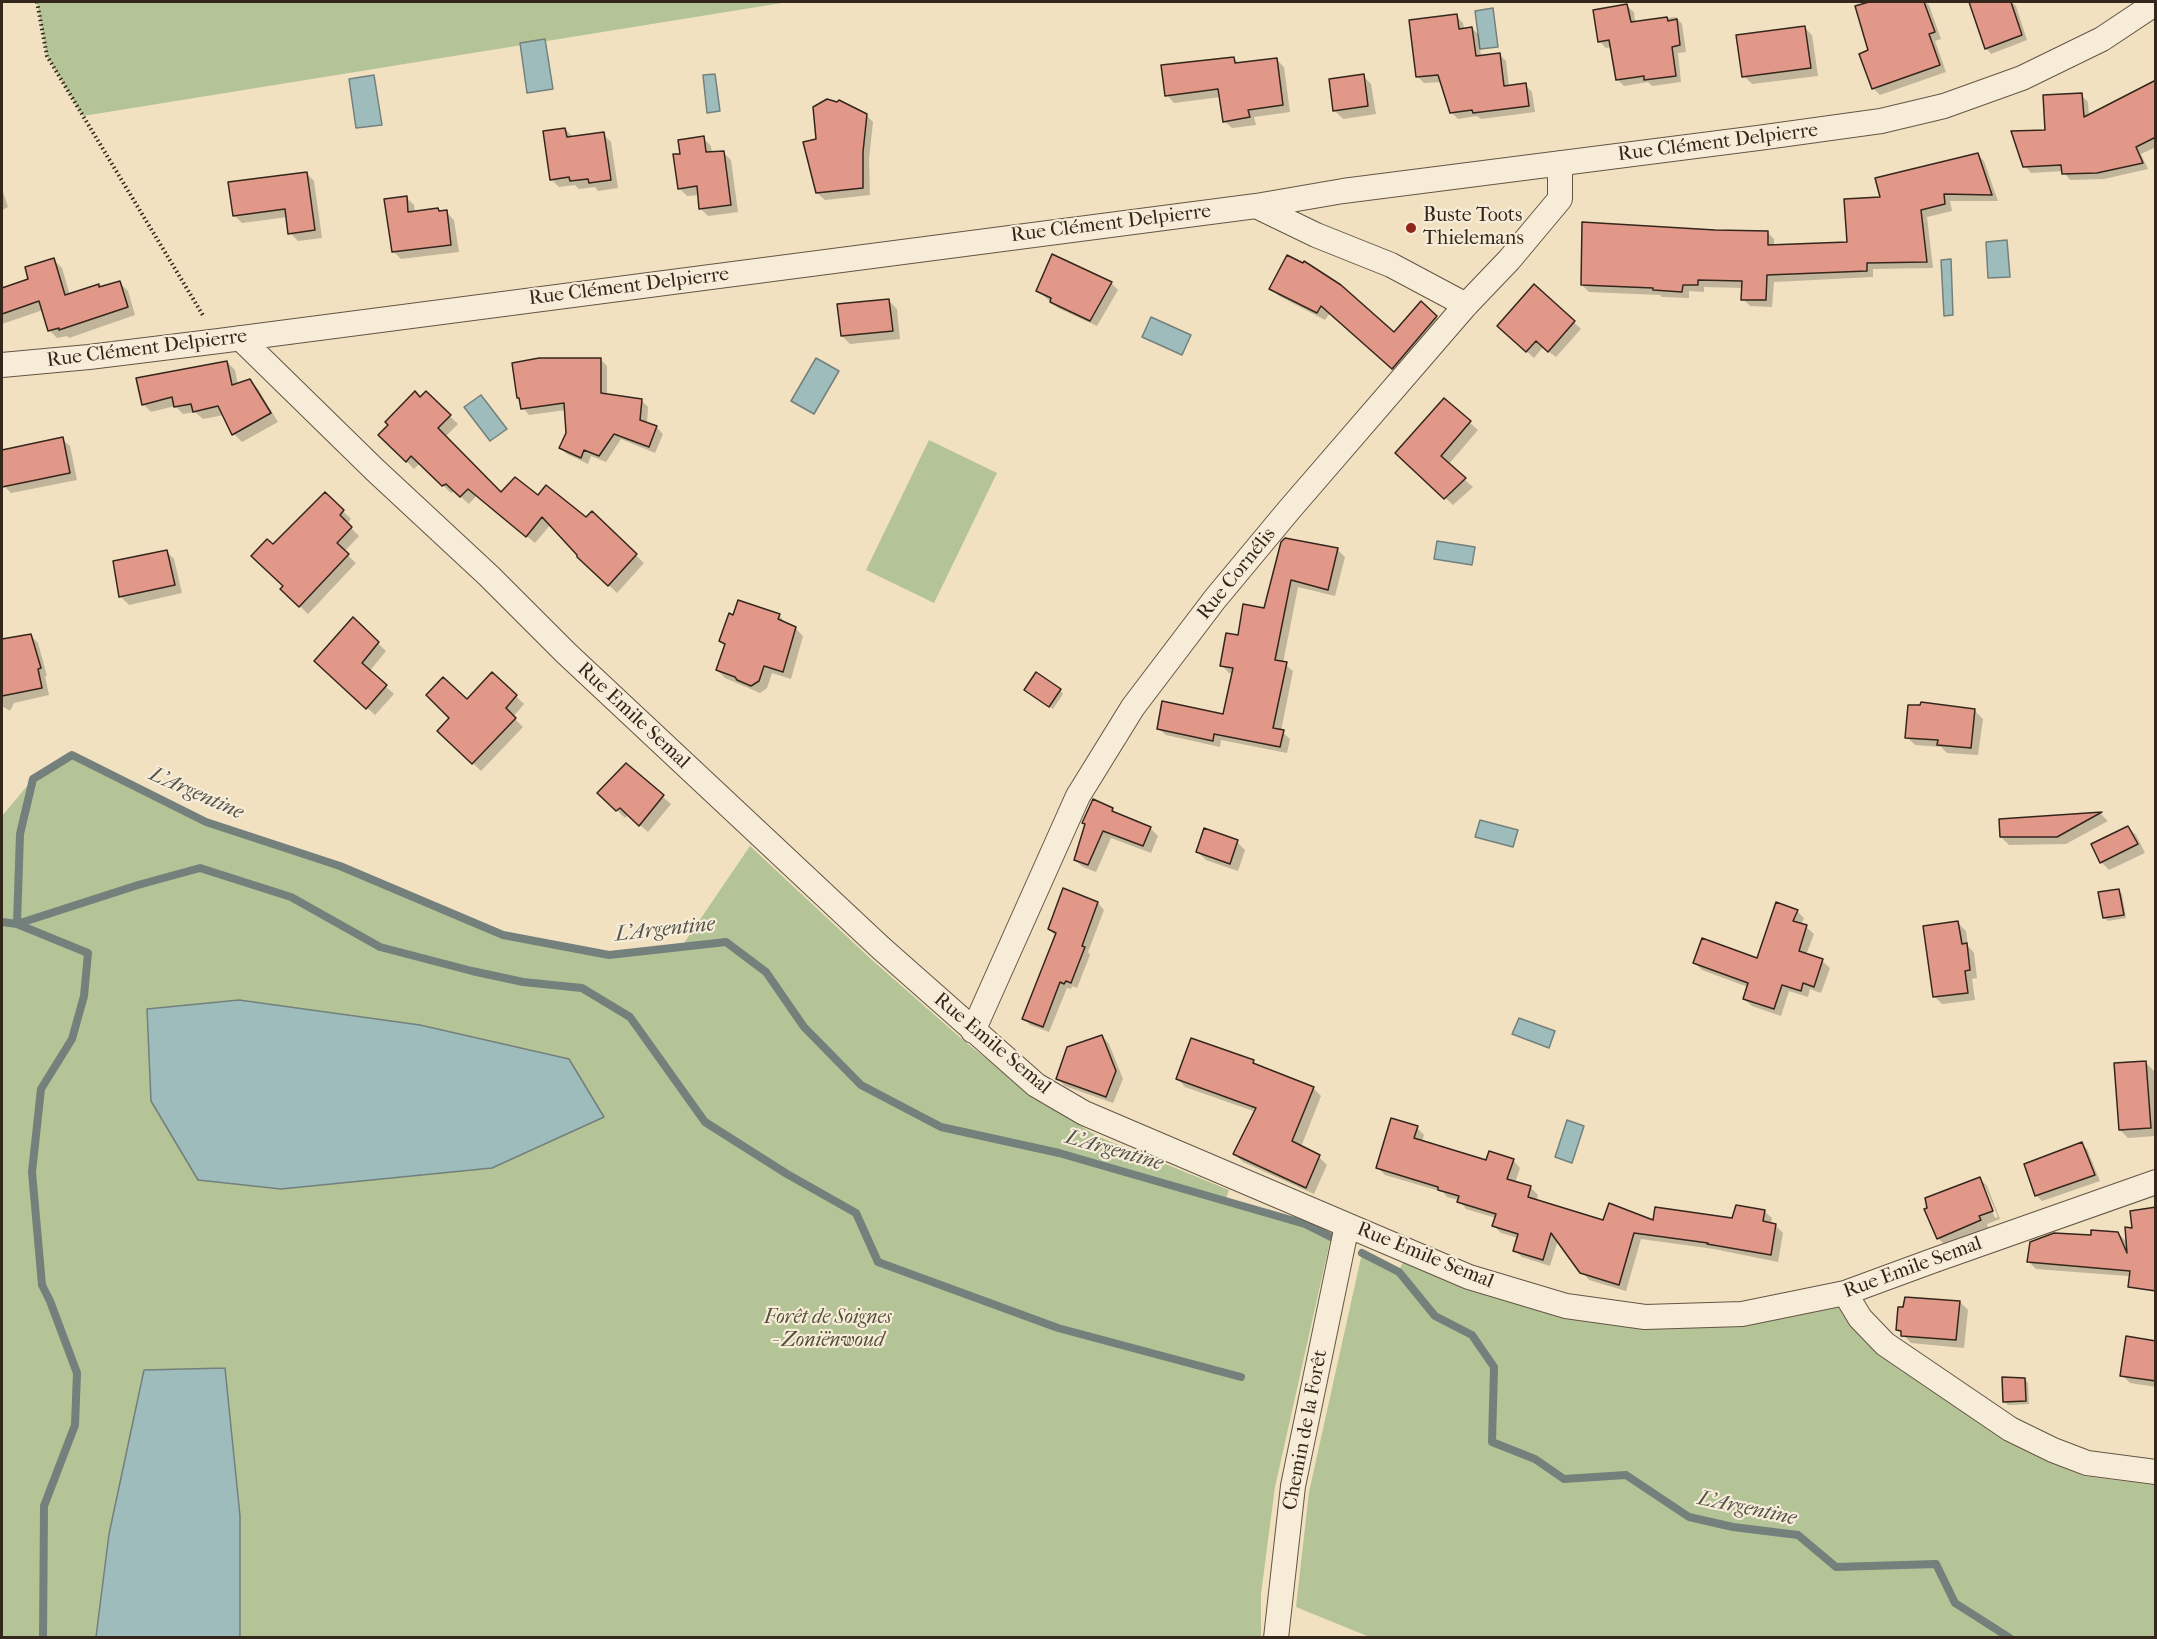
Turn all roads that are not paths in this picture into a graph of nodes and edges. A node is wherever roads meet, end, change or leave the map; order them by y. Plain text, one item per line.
1 (2156, 3) edge
2 (1560, 163) junction
3 (1256, 206) junction
4 (1466, 305) junction
5 (229, 340) junction
6 (2, 365) edge
7 (973, 1031) junction
8 (2156, 1182) edge
9 (1347, 1225) junction
10 (1845, 1293) junction
11 (2156, 1472) edge
12 (1276, 1638) edge

1 - 2 street, Rue Clément Delpierre
2 - 3 street, Rue Clément Delpierre
2 - 4 street, Rue Cornélis
3 - 4 street
3 - 5 street, Rue Clément Delpierre
4 - 7 street, Rue Cornélis
5 - 6 street, Rue Clément Delpierre
5 - 7 street, Rue Emile Semal
7 - 9 street, Rue Emile Semal
8 - 10 street, Rue Emile Semal
9 - 10 street, Rue Emile Semal
9 - 12 street, Chemin de la Forêt
10 - 11 street

